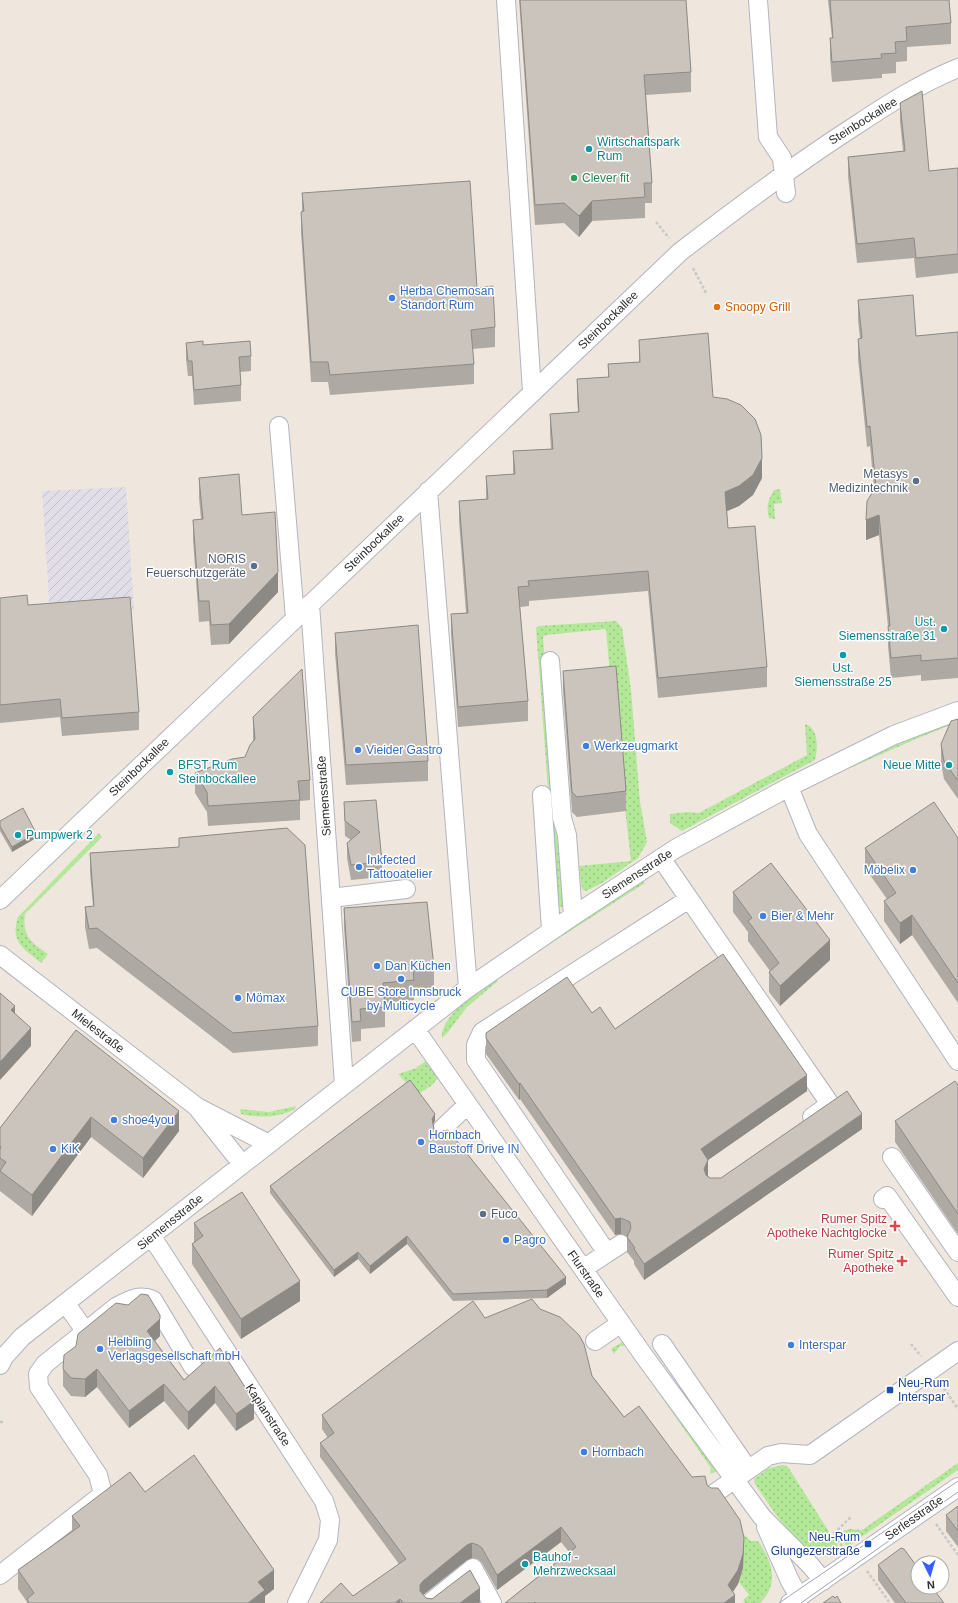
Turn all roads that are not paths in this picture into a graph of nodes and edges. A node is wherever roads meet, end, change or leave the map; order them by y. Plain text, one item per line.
1 (506, 0) edge
2 (758, 0) edge
3 (958, 68) edge
4 (784, 173) junction
5 (786, 193) dead end
6 (532, 392) junction
7 (279, 426) dead end
8 (428, 491) junction
9 (310, 604) junction
10 (295, 618) junction
11 (550, 661) dead end
12 (958, 710) edge
13 (789, 787) junction
14 (542, 795) dead end
15 (661, 858) junction
16 (406, 889) dead end
17 (331, 898) junction
18 (689, 899) junction
19 (0, 900) edge
20 (573, 916) junction
21 (551, 930) junction
22 (0, 955) edge
23 (468, 988) junction
24 (415, 1029) junction
25 (958, 1061) edge
26 (344, 1084) junction
27 (467, 1105) junction
28 (197, 1106) junction
29 (798, 1126) edge
30 (442, 1129) dead end
31 (267, 1143) junction
32 (892, 1158) dead end
33 (242, 1164) junction
34 (883, 1199) dead end
35 (152, 1237) junction
36 (958, 1252) edge
37 (583, 1269) junction
38 (958, 1297) edge
39 (66, 1304) junction
40 (621, 1323) junction
41 (86, 1332) junction
42 (595, 1341) dead end
43 (662, 1344) dead end
44 (958, 1351) edge
45 (0, 1365) edge
46 (193, 1367) dead end
47 (741, 1474) junction
48 (958, 1487) edge
49 (715, 1493) edge
50 (762, 1517) junction
51 (0, 1575) edge
52 (823, 1581) junction
53 (795, 1600) edge
54 (297, 1603) edge
55 (430, 1603) edge
56 (492, 1603) edge

1 - 6 street
2 - 4 street
3 - 4 street, Steinbockallee
4 - 5 street
4 - 6 street, Steinbockallee
6 - 8 street, Steinbockallee
7 - 10 street
8 - 9 street, Steinbockallee
8 - 23 street
9 - 10 street, Steinbockallee
9 - 17 street, Siemensstraße
10 - 19 street, Steinbockallee
11 - 20 street
12 - 13 street, Siemensstraße
13 - 15 street, Siemensstraße
13 - 25 street
14 - 21 street
15 - 18 street
15 - 20 street, Siemensstraße
16 - 17 street
17 - 26 street, Siemensstraße
18 - 29 street
18 - 37 street
20 - 21 street, Siemensstraße
21 - 23 street, Siemensstraße
22 - 28 street, Mielestraße
23 - 24 street, Siemensstraße
24 - 26 street, Siemensstraße
24 - 27 street, Flurstraße
26 - 31 street, Siemensstraße
27 - 30 street
27 - 37 street, Flurstraße
28 - 31 street, Mielestraße
28 - 33 street, Mielestraße
31 - 33 street, Siemensstraße
32 - 36 street
33 - 35 street, Siemensstraße
34 - 38 street
35 - 39 street, Siemensstraße
35 - 54 street, Kaplanstraße
37 - 40 street, Flurstraße
39 - 41 street
39 - 45 street, Siemensstraße
40 - 42 street
40 - 47 street, Flurstraße
41 - 46 street
41 - 51 street
43 - 47 street
44 - 47 street
47 - 49 street
47 - 50 street, Flurstraße
48 - 52 street, Serlesstraße
50 - 52 street, Flurstraße
50 - 53 street, Flurstraße
52 - 53 street, Serlesstraße
55 - 56 street

